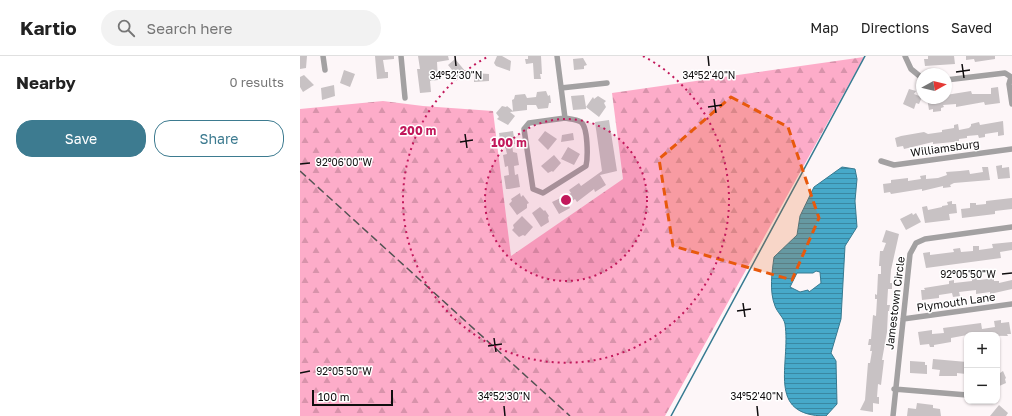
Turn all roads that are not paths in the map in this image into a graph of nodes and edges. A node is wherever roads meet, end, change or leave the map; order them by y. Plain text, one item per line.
1 (323, 56) edge
2 (401, 56) edge
3 (558, 56) edge
4 (905, 56) edge
5 (325, 70) dead end
6 (916, 73) edge
7 (952, 79) edge
8 (607, 83) dead end
9 (561, 88) junction
10 (405, 98) dead end
11 (1012, 104) edge
12 (565, 118) junction
13 (1012, 149) edge
14 (881, 161) dead end
15 (1012, 227) edge
16 (1012, 304) edge
17 (903, 319) junction
18 (894, 389) junction
19 (964, 395) edge
20 (893, 416) edge

1 - 5 street
2 - 10 street
3 - 9 street
4 - 6 street
7 - 11 street
8 - 9 street
9 - 12 street
12 - 12 street
13 - 14 street, Williamsburg
15 - 17 street, Jamestown Circle
16 - 17 street, Plymouth Lane
17 - 18 street, Jamestown Circle
18 - 19 street
18 - 20 street, Jamestown Circle

